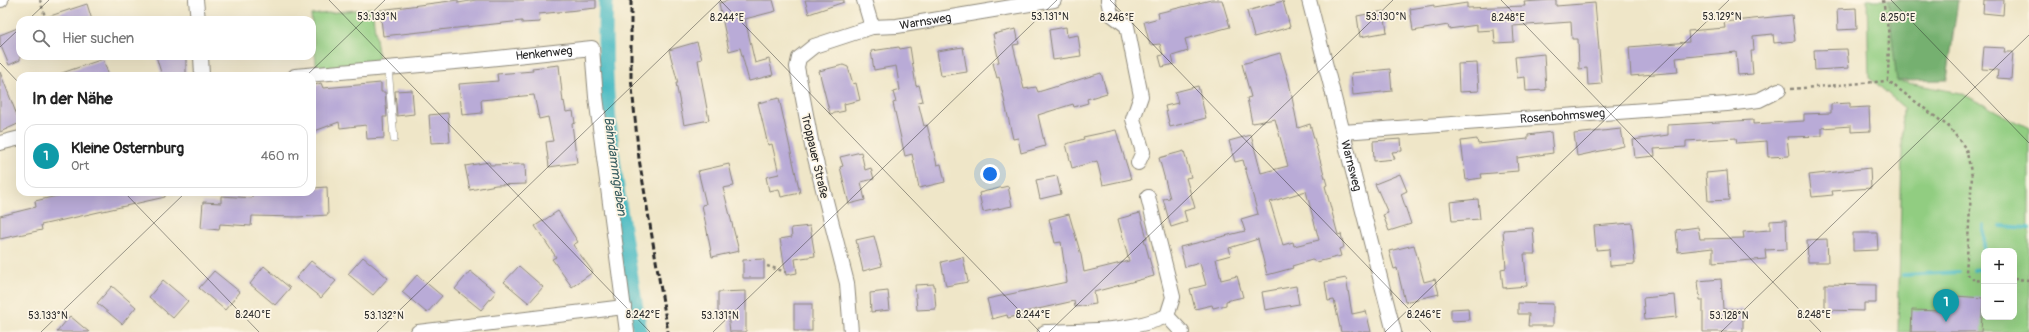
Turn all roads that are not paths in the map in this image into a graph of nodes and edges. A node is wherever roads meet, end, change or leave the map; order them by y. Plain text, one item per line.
1 (196, 0) edge
2 (864, 0) edge
3 (1054, 0) edge
4 (1108, 0) edge
5 (1309, 0) edge
6 (198, 16) edge
7 (872, 27) junction
8 (201, 60) edge
9 (388, 67) junction
10 (202, 72) edge
11 (316, 74) edge
12 (1778, 90) road end
13 (1343, 132) junction
14 (16, 139) edge
15 (394, 139) dead end
16 (0, 143) edge
17 (1138, 163) dead end
18 (1148, 197) dead end
19 (624, 307) junction
20 (1167, 316) junction
21 (418, 332) edge
22 (627, 332) edge
23 (851, 332) edge
24 (1045, 332) edge
25 (1182, 332) edge
26 (1394, 332) edge

1 - 6 street
2 - 7 street
3 - 7 street, Warnsweg
4 - 17 street
5 - 13 street, Warnsweg
7 - 23 street, Troppauer Straße
8 - 10 street
9 - 11 street, Henkenweg
9 - 15 lane
9 - 19 street, Henkenweg
12 - 13 street, Rosenbohmsweg
13 - 26 street, Warnsweg
14 - 16 street
18 - 20 street
19 - 21 street
19 - 22 street
20 - 24 street
20 - 25 street

